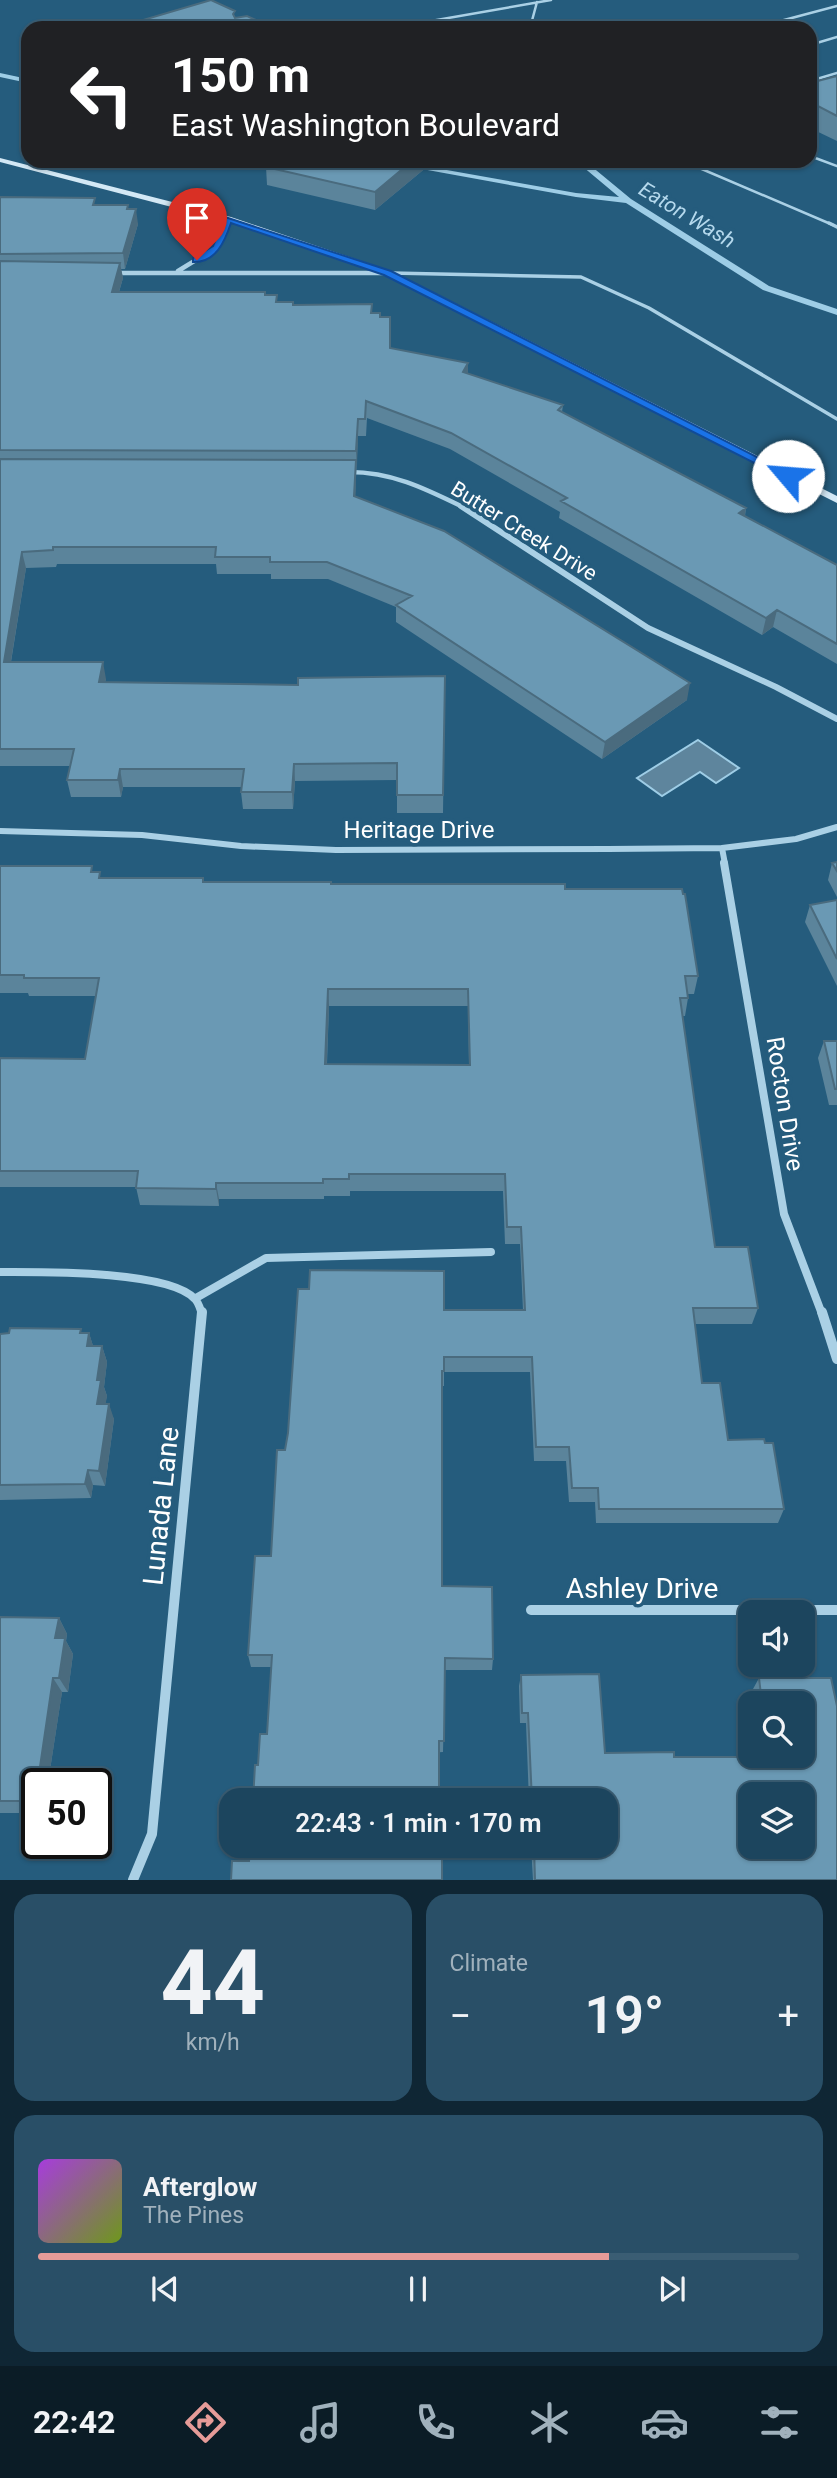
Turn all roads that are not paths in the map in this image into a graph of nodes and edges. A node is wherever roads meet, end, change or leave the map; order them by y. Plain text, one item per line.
1 (551, 0) edge
2 (537, 2) junction
3 (837, 6) edge
4 (431, 21) edge
5 (532, 21) edge
6 (780, 21) edge
7 (837, 37) edge
8 (817, 43) edge
9 (837, 73) edge
10 (817, 79) edge
11 (817, 159) edge
12 (0, 160) edge
13 (21, 165) edge
14 (837, 166) edge
15 (31, 168) edge
16 (699, 168) edge
17 (228, 219) junction
18 (837, 227) edge
19 (176, 272) junction
20 (108, 273) edge
21 (388, 273) junction
22 (837, 419) edge
23 (341, 472) edge
24 (837, 500) edge
25 (837, 719) edge
26 (837, 827) edge
27 (0, 831) edge
28 (722, 848) junction
29 (491, 1252) dead end
30 (0, 1272) edge
31 (196, 1298) junction
32 (837, 1359) edge
33 (531, 1610) dead end
34 (837, 1610) edge
35 (133, 1880) edge

1 - 2 lane
2 - 4 lane
2 - 5 lane
3 - 6 lane
7 - 8 lane
9 - 10 lane
11 - 14 lane
12 - 13 main road
15 - 17 main road
16 - 18 lane
17 - 19 street
17 - 21 main road
19 - 20 street
19 - 21 street
21 - 22 lane
21 - 24 main road
23 - 25 street, Butter Creek Drive
26 - 28 street, Heritage Drive
27 - 28 street, Heritage Drive
28 - 32 street, Rocton Drive
29 - 31 street
30 - 31 street
31 - 35 street, Lunada Lane
33 - 34 street, Ashley Drive

